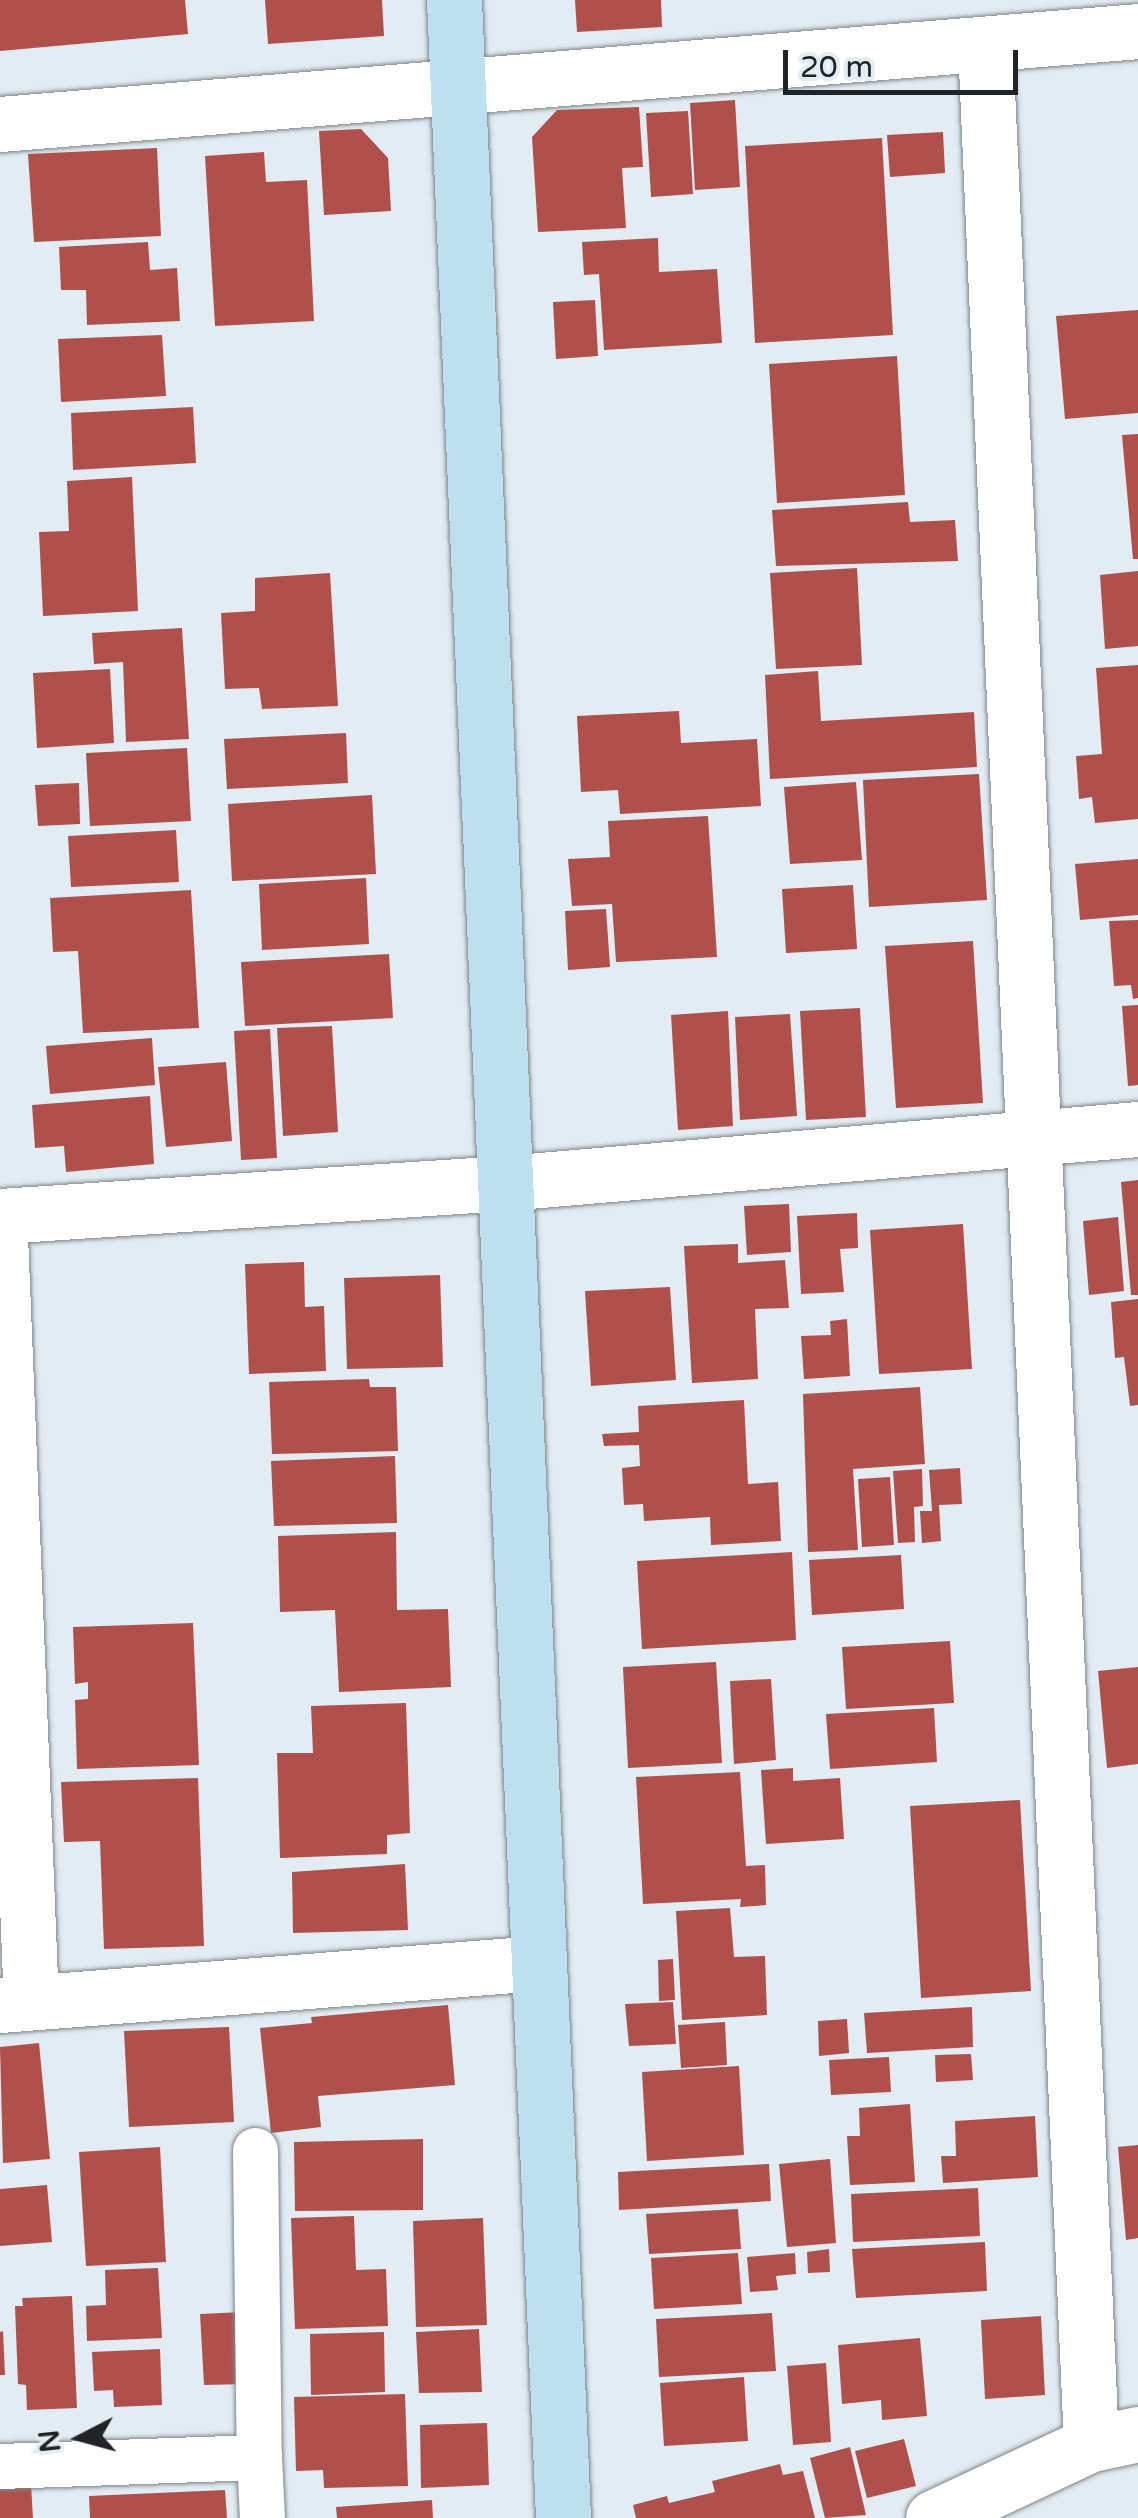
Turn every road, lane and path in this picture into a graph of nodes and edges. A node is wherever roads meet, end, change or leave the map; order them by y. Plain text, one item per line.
1 (454, 0) edge
2 (1138, 31) edge
3 (985, 44) junction
4 (458, 87) junction
5 (0, 124) edge
6 (1138, 1129) edge
7 (1033, 1137) junction
8 (505, 1183) junction
9 (0, 1216) edge
10 (0, 1235) edge
11 (538, 1963) junction
12 (15, 2004) edge
13 (255, 2150) dead end
14 (1115, 2439) edge
15 (259, 2458) junction
16 (0, 2466) edge
17 (262, 2518) edge
18 (563, 2518) edge
19 (933, 2518) edge

1 - 4 street
2 - 3 street
3 - 4 street
3 - 7 street
4 - 5 street
4 - 8 street
6 - 7 street
7 - 8 street
7 - 14 street
8 - 9 street
8 - 11 street
10 - 12 street
11 - 12 street
11 - 18 street
13 - 15 lane
14 - 19 street
15 - 16 lane
15 - 17 lane

